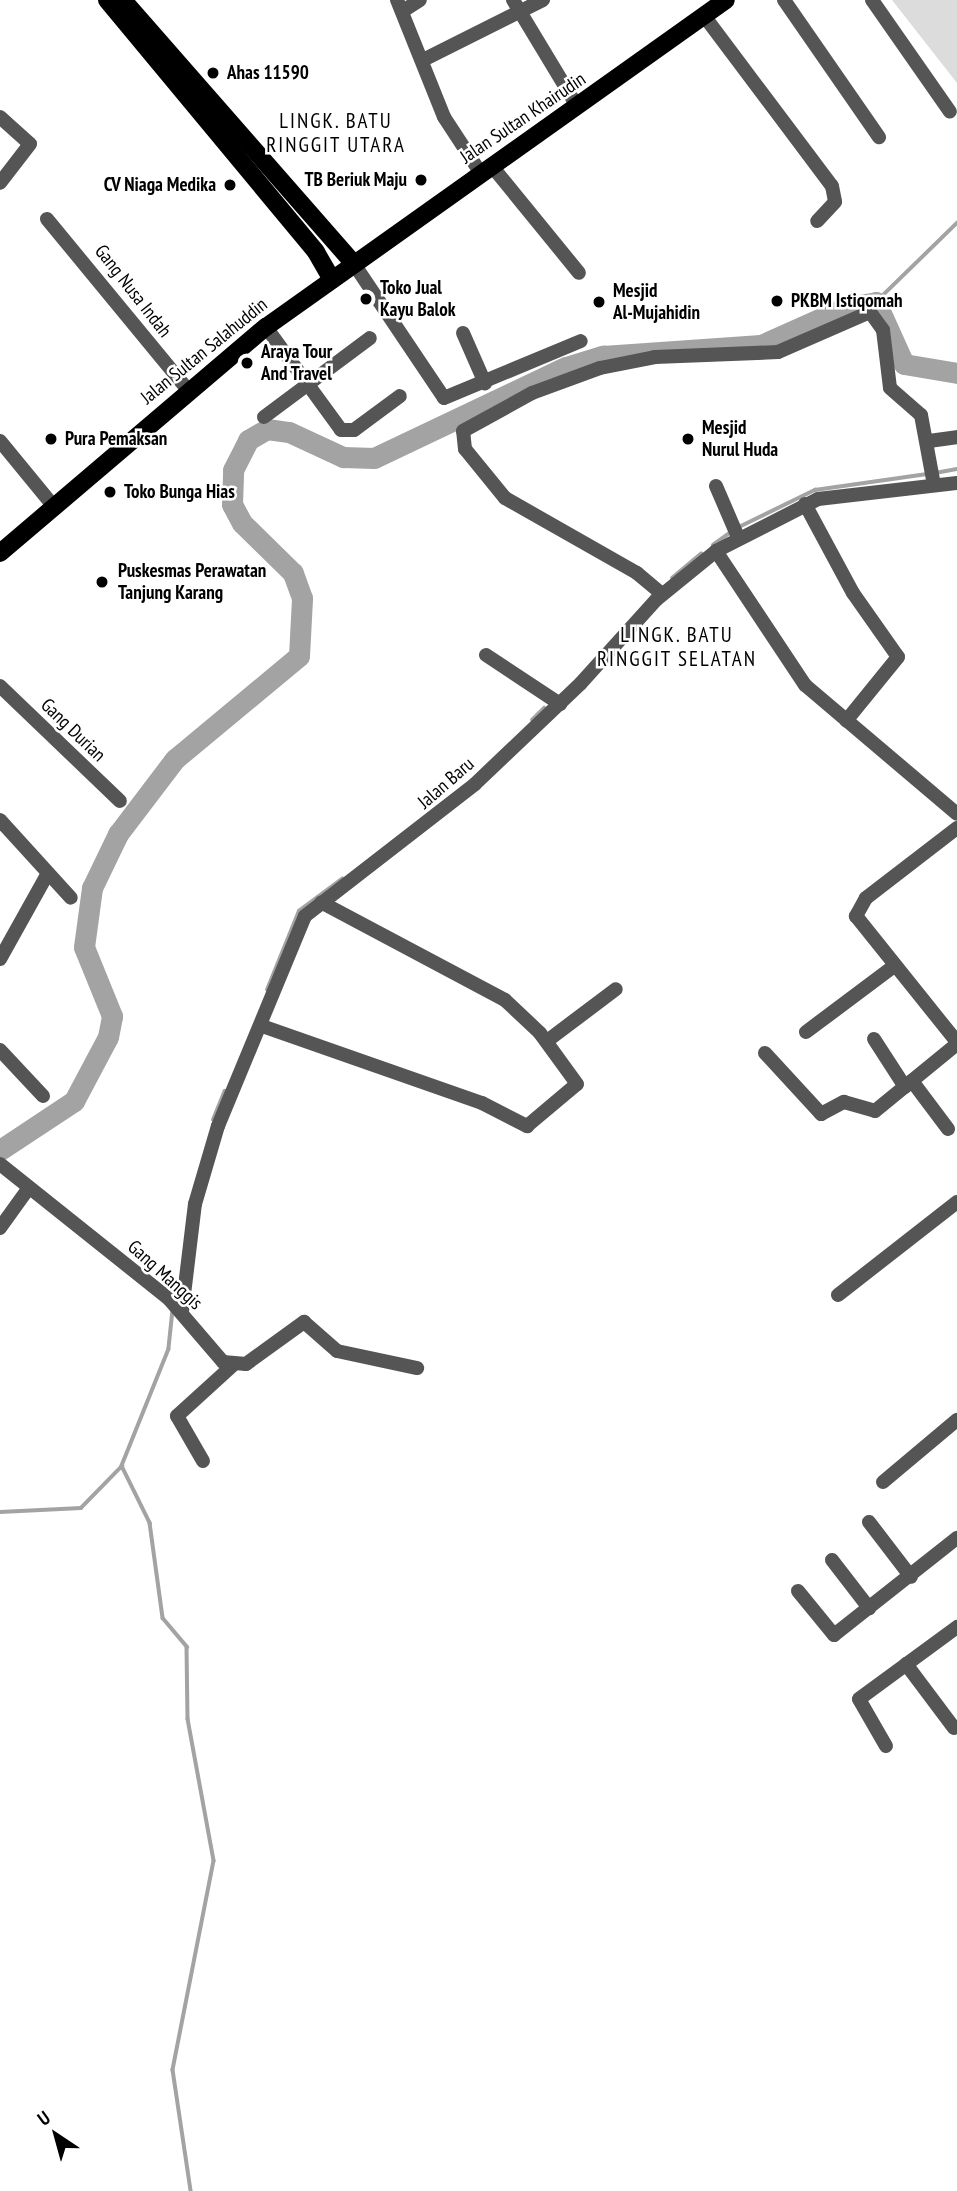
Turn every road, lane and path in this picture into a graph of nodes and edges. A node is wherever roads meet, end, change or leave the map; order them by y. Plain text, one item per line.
1 (107, 0) edge
2 (123, 0) edge
3 (420, 0) edge
4 (513, 0) edge
5 (543, 0) edge
6 (726, 0) edge
7 (784, 0) edge
8 (872, 0) edge
9 (400, 5) edge
10 (521, 16) junction
11 (705, 17) junction
12 (425, 60) junction
13 (577, 106) junction
14 (950, 112) dead end
15 (0, 117) edge
16 (878, 137) dead end
17 (486, 169) junction
18 (0, 183) edge
19 (47, 219) dead end
20 (817, 221) dead end
21 (344, 271) junction
22 (579, 272) dead end
23 (266, 327) junction
24 (463, 333) dead end
25 (370, 338) dead end
26 (581, 341) dead end
27 (485, 383) junction
28 (306, 386) junction
29 (187, 389) junction
30 (400, 396) dead end
31 (264, 417) dead end
32 (957, 437) edge
33 (0, 441) edge
34 (929, 441) junction
35 (957, 483) edge
36 (934, 485) junction
37 (716, 486) dead end
38 (804, 504) junction
39 (55, 508) junction
40 (736, 532) junction
41 (716, 551) junction
42 (0, 553) edge
43 (659, 591) junction
44 (485, 655) dead end
45 (0, 685) edge
46 (554, 701) junction
47 (846, 721) junction
48 (120, 801) dead end
49 (957, 814) edge
50 (0, 820) edge
51 (957, 828) edge
52 (48, 873) junction
53 (71, 898) dead end
54 (321, 902) junction
55 (0, 928) edge
56 (10, 940) junction
57 (0, 958) edge
58 (893, 967) junction
59 (616, 989) dead end
60 (262, 1026) junction
61 (806, 1032) dead end
62 (874, 1039) dead end
63 (547, 1041) junction
64 (957, 1043) edge
65 (0, 1050) edge
66 (765, 1053) dead end
67 (908, 1084) junction
68 (43, 1096) dead end
69 (948, 1129) dead end
70 (0, 1164) edge
71 (28, 1189) junction
72 (957, 1202) edge
73 (0, 1228) edge
74 (838, 1295) dead end
75 (176, 1306) junction
76 (233, 1365) junction
77 (417, 1368) dead end
78 (957, 1420) edge
79 (203, 1461) dead end
80 (883, 1482) dead end
81 (869, 1522) dead end
82 (957, 1538) edge
83 (832, 1560) dead end
84 (911, 1577) junction
85 (798, 1591) dead end
86 (869, 1608) junction
87 (957, 1627) edge
88 (906, 1664) junction
89 (954, 1728) dead end
90 (886, 1746) dead end

1 - 21 main road
2 - 21 main road
3 - 9 street
4 - 10 street
5 - 10 street
6 - 11 main road, Jalan Sultan Khairudin
7 - 16 street
8 - 14 street
9 - 12 street
10 - 12 street
10 - 13 street
11 - 13 main road, Jalan Sultan Khairudin
11 - 20 street
12 - 17 street
13 - 17 main road, Jalan Sultan Khairudin
15 - 18 street
17 - 21 main road, Jalan Sultan Khairudin
17 - 22 street
19 - 29 street, Gang Nusa Indah
21 - 23 main road, Jalan Sultan Salahuddin
21 - 27 street
23 - 28 street
23 - 29 main road, Jalan Sultan Salahuddin
24 - 27 street
25 - 28 street
26 - 27 street
28 - 30 street
28 - 31 street
29 - 39 main road, Jalan Sultan Salahuddin
32 - 34 street
33 - 39 street
34 - 36 street
34 - 43 street
35 - 36 street, Jalan Baru
36 - 38 street, Jalan Baru
37 - 40 street
38 - 40 street, Jalan Baru
38 - 47 street
39 - 42 main road, Jalan Sultan Salahuddin
40 - 41 street, Jalan Baru
41 - 43 street, Jalan Baru
41 - 47 street
43 - 46 street, Jalan Baru
44 - 46 street
45 - 48 street, Gang Durian
46 - 54 street, Jalan Baru
47 - 49 street
50 - 52 street
51 - 58 street
52 - 53 street
52 - 56 street
54 - 60 street, Jalan Baru
54 - 63 street
55 - 56 street
56 - 57 street
58 - 61 street
58 - 64 street
59 - 63 street
60 - 63 street
60 - 75 street, Jalan Baru
62 - 67 street
64 - 67 street
65 - 68 street
66 - 67 street
67 - 69 street
70 - 71 street, Gang Manggis
71 - 73 street
71 - 75 street, Gang Manggis
72 - 74 street
75 - 76 street, Gang Manggis
76 - 77 street
76 - 79 street
78 - 80 street
81 - 84 street
82 - 84 street
83 - 86 street
84 - 86 street
85 - 86 street
87 - 88 street
88 - 89 street
88 - 90 street

